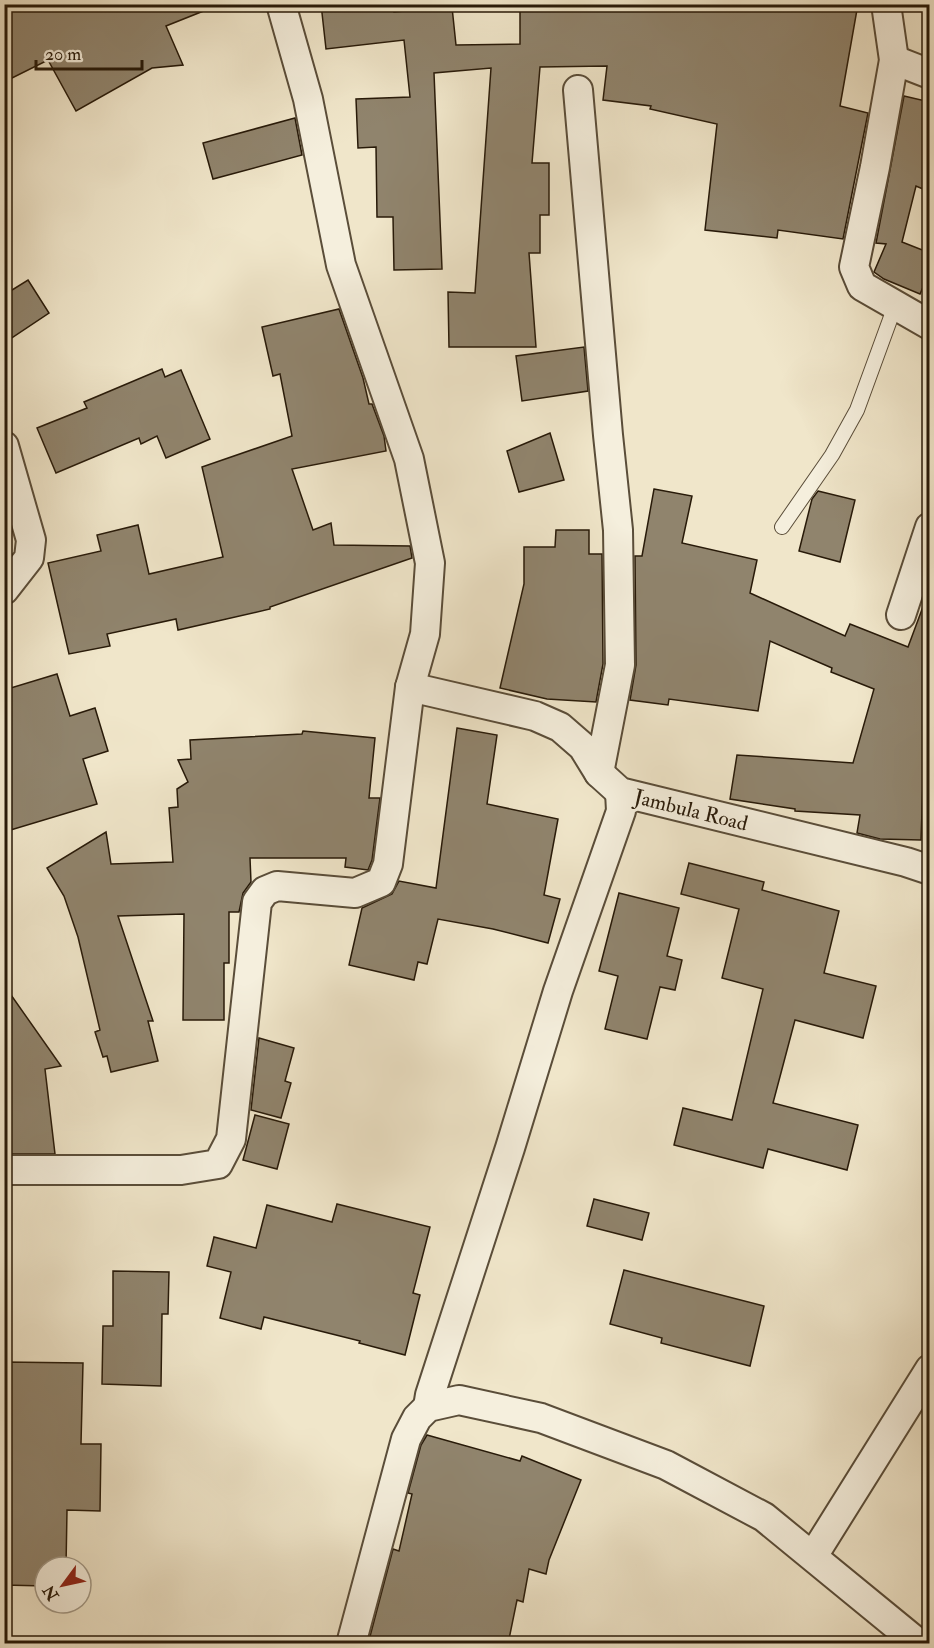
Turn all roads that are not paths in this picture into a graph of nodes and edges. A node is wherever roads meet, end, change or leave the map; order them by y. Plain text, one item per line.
1 (281, 4) edge
2 (886, 4) edge
3 (894, 60) junction
4 (930, 74) edge
5 (578, 90) dead end
6 (895, 306) junction
7 (930, 325) edge
8 (4, 446) edge
9 (782, 527) dead end
10 (930, 527) edge
11 (4, 590) edge
12 (900, 615) dead end
13 (410, 687) junction
14 (598, 772) junction
15 (620, 792) junction
16 (930, 870) edge
17 (4, 1170) edge
18 (930, 1369) edge
19 (428, 1407) junction
20 (813, 1556) junction
21 (351, 1644) edge
22 (919, 1644) edge

1 - 13 street
2 - 3 street
3 - 4 street
3 - 6 street
5 - 14 street
6 - 7 street
6 - 9 lane
8 - 11 street
10 - 12 street
13 - 14 street, Jambula Road
13 - 17 street
14 - 15 street, Jambula Road
15 - 16 street, Jambula Road
15 - 19 street
18 - 20 street
19 - 20 street
19 - 21 street
20 - 22 street

